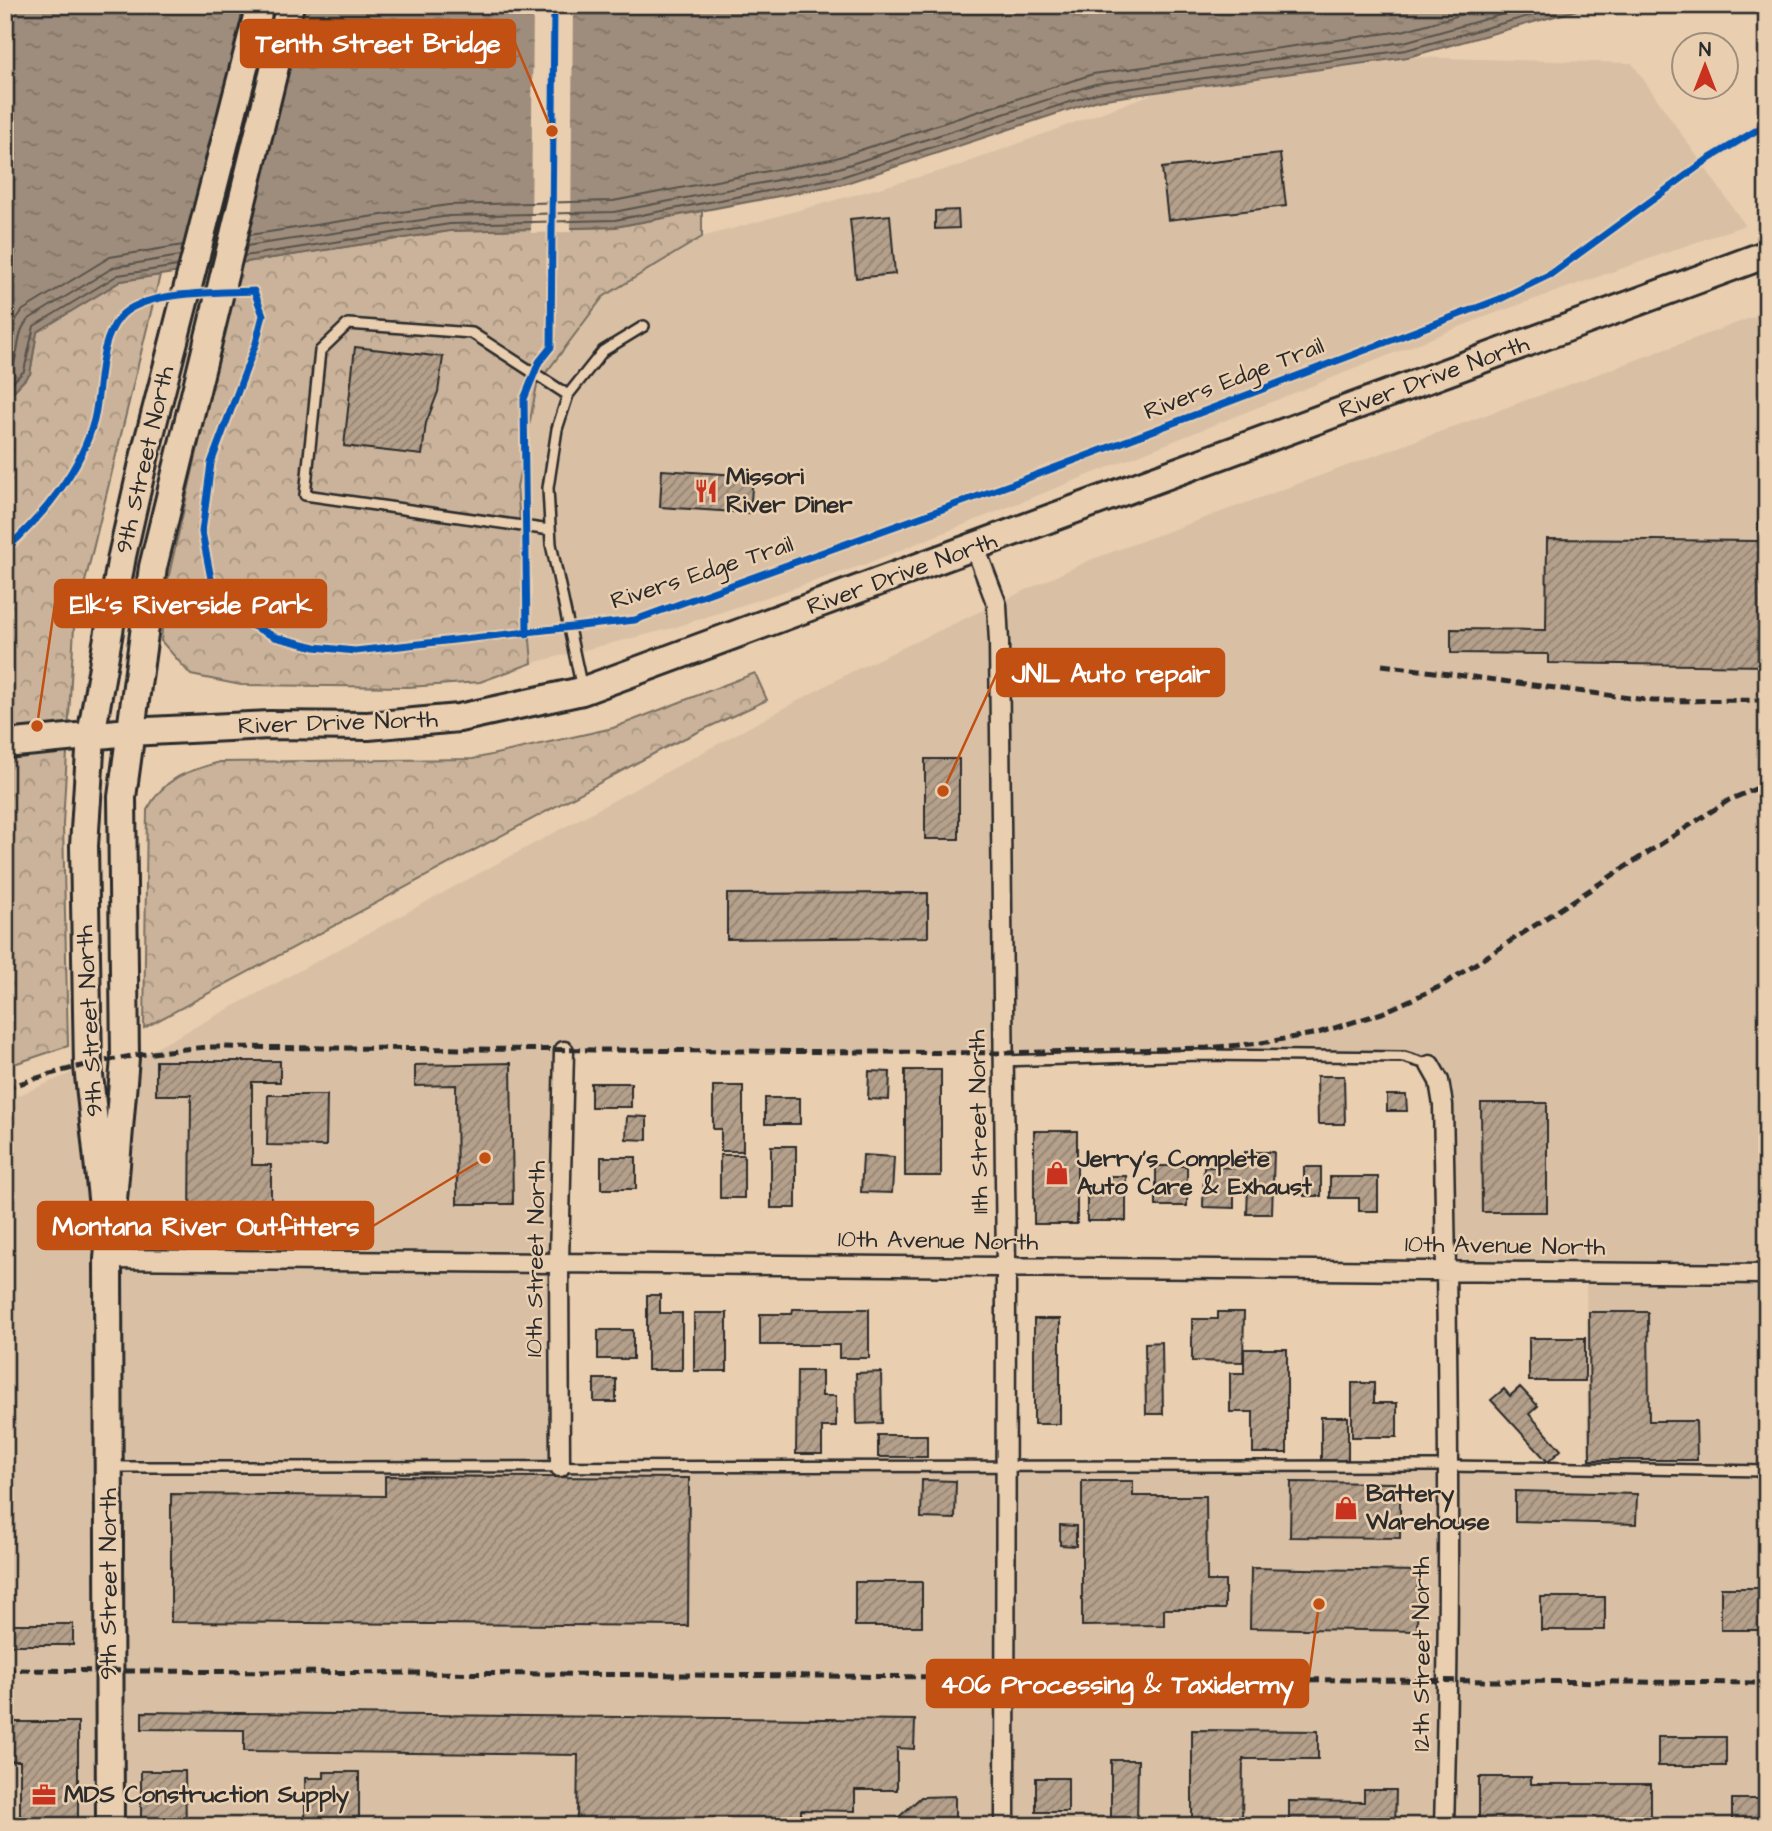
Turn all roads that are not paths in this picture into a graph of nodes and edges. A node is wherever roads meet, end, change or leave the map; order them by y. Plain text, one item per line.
1 (260, 5) edge
2 (290, 5) edge
3 (1767, 254) edge
4 (644, 326) dead end
5 (568, 395) junction
6 (550, 530) junction
7 (975, 547) junction
8 (582, 691) junction
9 (129, 732) junction
10 (91, 736) junction
11 (5, 744) edge
12 (565, 1051) dead end
13 (1003, 1061) junction
14 (1430, 1065) joint
15 (108, 1259) junction
16 (559, 1261) junction
17 (1006, 1266) junction
18 (1446, 1270) junction
19 (1767, 1273) edge
20 (1447, 1466) junction
21 (109, 1467) junction
22 (560, 1467) junction
23 (1007, 1467) junction
24 (1767, 1471) edge
25 (110, 1826) edge
26 (1006, 1826) edge
27 (1444, 1826) edge

1 - 10 main road, 9th Street North
2 - 9 main road, 9th Street North
3 - 7 main road, River Drive North
4 - 5 lane
5 - 6 lane
5 - 6 lane
6 - 8 lane
7 - 8 main road, River Drive North
7 - 13 street, 11th Street North
8 - 9 main road, River Drive North
9 - 10 main road, River Drive North
9 - 15 main road, 9th Street North
10 - 11 main road, River Drive North
10 - 15 main road, 9th Street North
12 - 16 street, 10th Street North
13 - 14 lane
13 - 17 street, 11th Street North
14 - 18 street, 12th Street North
15 - 16 street, 10th Avenue North
15 - 21 main road, 9th Street North
16 - 17 street, 10th Avenue North
16 - 22 street, 10th Street North
17 - 18 street, 10th Avenue North
17 - 23 street, 11th Street North
18 - 19 street, 10th Avenue North
18 - 20 street, 12th Street North
20 - 23 lane
20 - 24 lane
20 - 27 street, 12th Street North
21 - 22 lane
21 - 25 main road, 9th Street North
22 - 23 lane
23 - 26 street, 11th Street North

